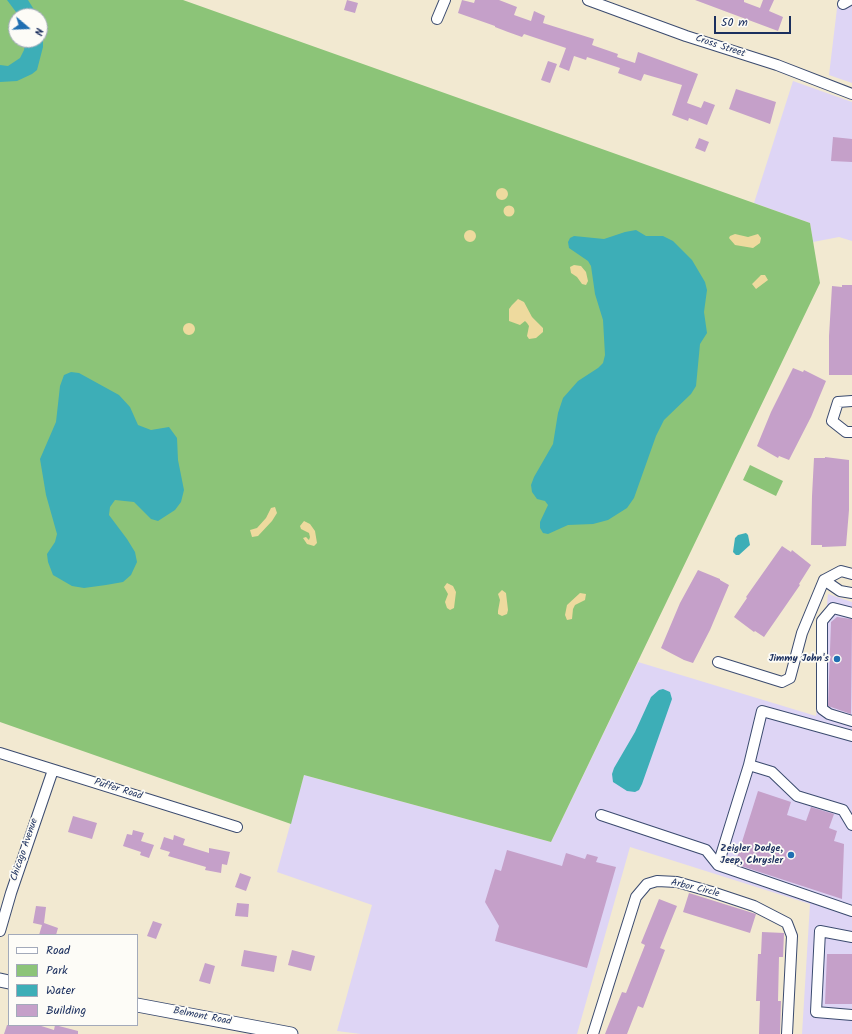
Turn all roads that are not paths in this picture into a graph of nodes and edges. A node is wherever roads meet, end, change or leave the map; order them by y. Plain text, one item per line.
1 (445, 0) edge
2 (588, 0) edge
3 (437, 19) dead end
4 (852, 94) edge
5 (852, 401) edge
6 (852, 432) edge
7 (852, 574) edge
8 (824, 580) junction
9 (852, 591) edge
10 (852, 613) edge
11 (718, 662) dead end
12 (852, 721) edge
13 (852, 736) edge
14 (0, 753) edge
15 (749, 765) junction
16 (53, 770) junction
17 (601, 815) dead end
18 (852, 825) edge
19 (237, 826) dead end
20 (718, 865) junction
21 (852, 911) edge
22 (0, 931) edge
23 (852, 936) edge
24 (138, 1005) edge
25 (852, 1015) edge
26 (291, 1034) edge
27 (593, 1034) edge
28 (787, 1034) edge

1 - 3 street
2 - 4 street, Cross Street
5 - 6 street
7 - 8 street
8 - 9 street
8 - 11 street
10 - 12 street
13 - 15 street
14 - 16 street, Puffer Road
15 - 18 street
15 - 20 street
16 - 19 street, Puffer Road
16 - 22 street, Chicago Avenue
17 - 20 street
20 - 21 street
23 - 25 street
24 - 26 main road, Belmont Road
27 - 28 street, Arbor Circle

